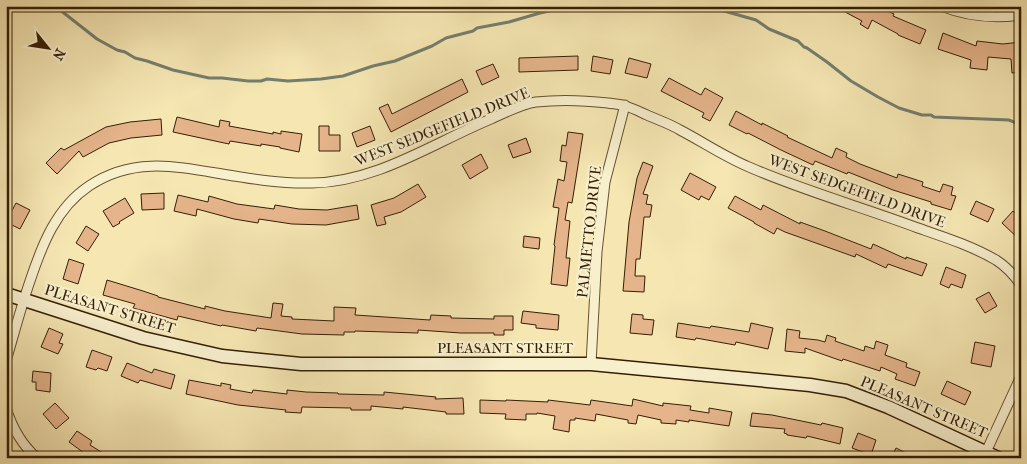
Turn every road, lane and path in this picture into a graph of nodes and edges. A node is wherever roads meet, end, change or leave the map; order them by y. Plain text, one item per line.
1 (941, 6) edge
2 (1021, 15) edge
3 (625, 106) junction
4 (1021, 285) edge
5 (6, 294) edge
6 (24, 300) junction
7 (6, 361) edge
8 (591, 364) junction
9 (1021, 376) edge
10 (6, 408) edge
11 (985, 455) edge
12 (38, 458) edge
13 (998, 458) edge

1 - 2 street
3 - 4 street, WEST SEDGEFIELD DRIVE
3 - 6 street, WEST SEDGEFIELD DRIVE
3 - 8 street, PALMETTO DRIVE
5 - 6 street, PLEASANT STREET
6 - 7 street, WEST SEDGEFIELD DRIVE
6 - 8 street, PLEASANT STREET
8 - 11 street, PLEASANT STREET
9 - 11 street
10 - 12 street
11 - 13 street, PLEASANT STREET

